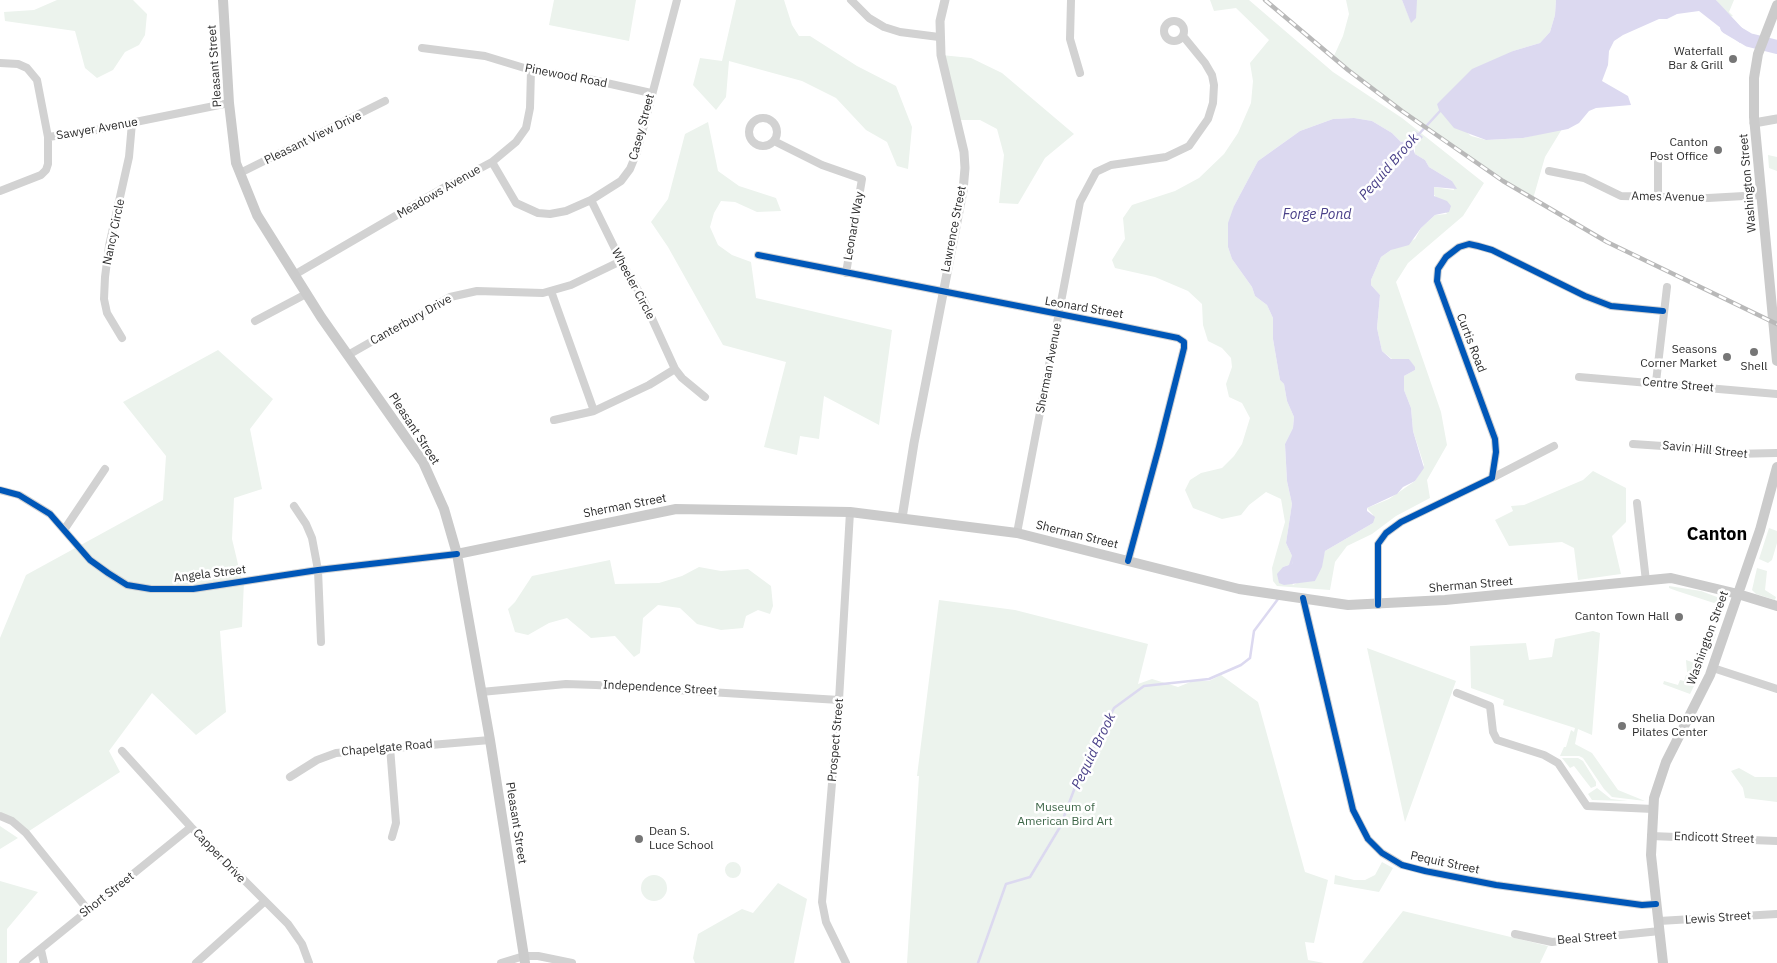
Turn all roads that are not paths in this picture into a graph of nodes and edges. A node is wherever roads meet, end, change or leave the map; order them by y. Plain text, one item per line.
1 (223, 0) edge
2 (677, 0) edge
3 (851, 0) edge
4 (945, 0) edge
5 (1071, 0) edge
6 (1777, 6) edge
7 (1183, 36) dead end
8 (939, 37) junction
9 (422, 48) dead end
10 (0, 63) edge
11 (531, 70) junction
12 (1080, 73) dead end
13 (651, 93) junction
14 (385, 101) dead end
15 (229, 103) junction
16 (1777, 119) edge
17 (132, 123) junction
18 (1754, 123) junction
19 (48, 137) junction
20 (774, 141) dead end
21 (1658, 155) dead end
22 (492, 162) junction
23 (1549, 171) dead end
24 (240, 173) junction
25 (0, 191) edge
26 (1762, 195) junction
27 (1658, 197) junction
28 (590, 200) junction
29 (758, 255) dead end
30 (621, 261) junction
31 (846, 273) junction
32 (294, 276) junction
33 (1667, 287) dead end
34 (551, 291) junction
35 (942, 292) junction
36 (306, 294) junction
37 (1663, 311) junction
38 (1059, 315) junction
39 (255, 321) dead end
40 (122, 338) dead end
41 (348, 355) junction
42 (1777, 360) edge
43 (675, 369) junction
44 (1579, 376) dead end
45 (1656, 382) junction
46 (1777, 394) edge
47 (705, 397) dead end
48 (594, 411) junction
49 (554, 420) dead end
50 (1633, 444) dead end
51 (1554, 446) dead end
52 (1777, 453) edge
53 (1777, 467) edge
54 (106, 469) dead end
55 (1492, 478) junction
56 (0, 490) edge
57 (1637, 503) dead end
58 (294, 506) dead end
59 (850, 512) junction
60 (902, 518) junction
61 (64, 530) junction
62 (1017, 534) junction
63 (457, 554) junction
64 (1128, 561) junction
65 (318, 570) junction
66 (1646, 581) junction
67 (1738, 594) junction
68 (1303, 598) junction
69 (1378, 605) junction
70 (1777, 606) edge
71 (321, 642) dead end
72 (1713, 668) junction
73 (1777, 689) edge
74 (481, 692) junction
75 (1457, 693) dead end
76 (840, 700) junction
77 (490, 740) junction
78 (390, 747) junction
79 (122, 751) dead end
80 (290, 777) dead end
81 (1653, 809) junction
82 (0, 816) edge
83 (191, 827) junction
84 (1651, 836) junction
85 (392, 837) dead end
86 (1777, 841) edge
87 (264, 902) junction
88 (1656, 904) junction
89 (88, 910) junction
90 (1777, 914) edge
91 (1659, 926) junction
92 (1515, 934) dead end
93 (41, 950) junction
94 (525, 960) edge
95 (23, 963) edge
96 (44, 963) edge
97 (196, 963) edge
98 (309, 963) edge
99 (501, 963) edge
100 (572, 963) edge
101 (846, 963) edge
102 (1663, 963) edge

1 - 15 main road, Pleasant Street
2 - 13 street, Casey Street
3 - 8 street
4 - 8 street, Lawrence Street
5 - 12 street
6 - 18 main road, Washington Street
7 - 38 street, Sherman Avenue
8 - 35 street, Lawrence Street
9 - 11 street, Pinewood Road
10 - 19 street
11 - 13 street, Pinewood Road
11 - 22 street, Meadows Avenue
13 - 28 street, Casey Street
14 - 24 street, Pleasant View Drive
15 - 17 street, Sawyer Avenue
15 - 24 main road, Pleasant Street
16 - 18 street
17 - 19 street, Sawyer Avenue
17 - 40 street, Nancy Circle
18 - 26 main road, Washington Street
19 - 25 street, Sawyer Avenue
20 - 31 street, Leonard Way
21 - 27 street
22 - 28 street, Casey Street
22 - 32 street, Meadows Avenue
23 - 27 street, Ames Avenue
24 - 32 main road, Pleasant Street
26 - 27 street, Ames Avenue
26 - 42 main road, Washington Street
28 - 30 street, Wheeler Circle
29 - 31 street, Leonard Street
30 - 34 street, Canterbury Drive
30 - 43 street, Wheeler Circle
31 - 35 street, Leonard Street
32 - 36 main road, Pleasant Street
33 - 37 street
34 - 41 street, Canterbury Drive
34 - 48 street
35 - 38 street, Leonard Street
35 - 60 street, Lawrence Street
36 - 39 street
36 - 41 main road, Pleasant Street
37 - 45 street
37 - 55 street, Curtis Road
38 - 62 street, Sherman Avenue
38 - 64 street, Leonard Street
41 - 63 main road, Pleasant Street
43 - 47 street, Wheeler Circle
43 - 48 street
44 - 45 street, Centre Street
45 - 46 street, Centre Street
48 - 49 street
50 - 52 street, Savin Hill Street
51 - 55 street
53 - 67 main road, Washington Street
54 - 61 street
55 - 69 street
56 - 61 street, Angela Street
57 - 66 street
58 - 65 street
59 - 60 main road, Sherman Street
59 - 63 main road, Sherman Street
59 - 76 street, Prospect Street
60 - 62 main road, Sherman Street
61 - 65 street, Angela Street
62 - 64 main road, Sherman Street
63 - 65 street, Angela Street
63 - 74 main road, Pleasant Street
64 - 68 main road, Sherman Street
65 - 71 street
66 - 67 main road, Sherman Street
66 - 69 main road, Sherman Street
67 - 70 main road, Sherman Street
67 - 72 main road, Washington Street
68 - 69 main road, Sherman Street
68 - 88 street, Pequit Street
72 - 73 street
72 - 81 main road, Washington Street
74 - 76 street, Independence Street
74 - 77 main road, Pleasant Street
75 - 81 street
76 - 101 street, Prospect Street
77 - 78 street, Chapelgate Road
77 - 94 main road, Pleasant Street
78 - 80 street, Chapelgate Road
78 - 85 street
79 - 83 street, Capper Drive
81 - 84 main road, Washington Street
82 - 89 street
83 - 87 street, Capper Drive
83 - 89 street, Short Street
84 - 86 street, Endicott Street
84 - 88 main road, Washington Street
87 - 97 street
87 - 98 street, Capper Drive
88 - 91 main road, Washington Street
89 - 93 street, Short Street
90 - 91 street, Lewis Street
91 - 92 street, Beal Street
91 - 102 main road, Washington Street
93 - 95 street, Short Street
93 - 96 street
94 - 99 street
94 - 100 street

